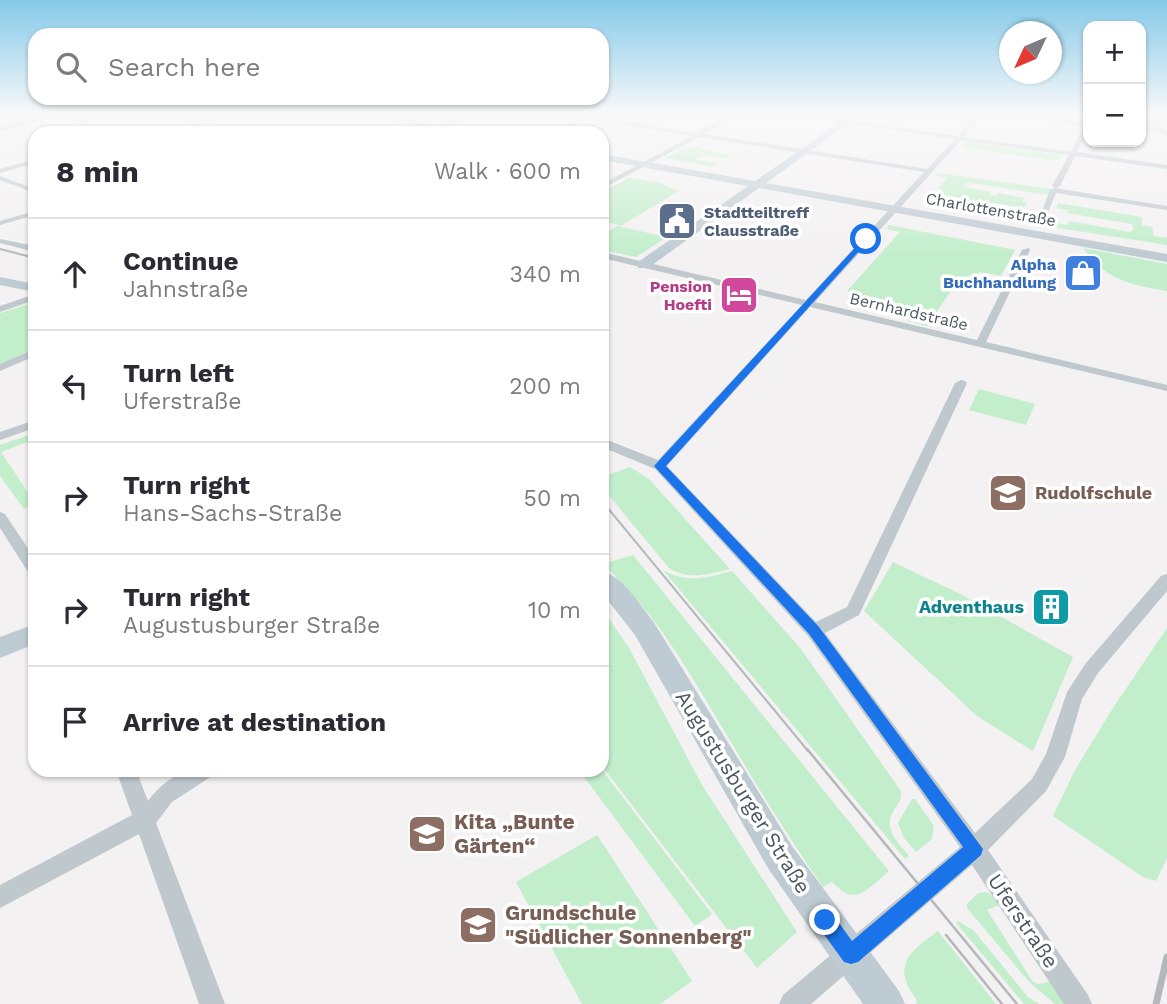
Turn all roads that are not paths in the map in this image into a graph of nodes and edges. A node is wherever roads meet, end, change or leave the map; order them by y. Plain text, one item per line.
1 (630, 162) edge
2 (647, 162) edge
3 (790, 162) edge
4 (869, 162) edge
5 (938, 162) edge
6 (1068, 162) edge
7 (1129, 162) edge
8 (28, 164) edge
9 (643, 164) junction
10 (1167, 167) edge
11 (0, 170) edge
12 (929, 171) junction
13 (0, 178) edge
14 (609, 183) edge
15 (757, 185) junction
16 (28, 188) edge
17 (1055, 188) junction
18 (1167, 208) edge
19 (894, 209) junction
20 (28, 215) edge
21 (1040, 222) dead end
22 (0, 223) edge
23 (0, 241) edge
24 (28, 247) edge
25 (1026, 250) dead end
26 (609, 257) edge
27 (1167, 258) edge
28 (643, 265) junction
29 (0, 281) edge
30 (28, 287) edge
31 (28, 299) edge
32 (808, 303) junction
33 (0, 309) edge
34 (980, 344) junction
35 (28, 355) edge
36 (0, 368) edge
37 (961, 383) dead end
38 (1167, 388) edge
39 (28, 426) edge
40 (0, 436) edge
41 (609, 445) edge
42 (660, 466) junction
43 (0, 517) edge
44 (28, 560) edge
45 (1167, 580) edge
46 (609, 586) edge
47 (814, 631) junction
48 (28, 637) edge
49 (0, 648) edge
50 (129, 777) edge
51 (194, 777) edge
52 (146, 819) junction
53 (974, 849) junction
54 (0, 897) edge
55 (851, 955) junction
56 (212, 1004) edge
57 (792, 1004) edge
58 (886, 1004) edge
59 (1079, 1004) edge

1 - 9 main road, Charlottenstraße
2 - 9 street
3 - 15 main road
4 - 12 street
5 - 12 street
6 - 17 street
7 - 10 street
8 - 11 street
9 - 14 street
9 - 15 main road, Charlottenstraße
12 - 19 street
13 - 16 street
15 - 19 main road, Charlottenstraße
15 - 28 main road
17 - 18 street
17 - 21 street
19 - 27 main road, Charlottenstraße
19 - 32 street
20 - 22 street
23 - 24 street
25 - 34 street
26 - 28 street, Bernhardstraße
28 - 32 street, Bernhardstraße
29 - 30 main road
31 - 33 street
32 - 34 street, Bernhardstraße
32 - 42 street
34 - 38 street, Bernhardstraße
35 - 36 street
37 - 47 street
39 - 40 street
41 - 42 street, Uferstraße
42 - 47 street, Uferstraße
43 - 44 street
45 - 53 street
46 - 55 main road, Augustusburger Straße
47 - 53 street, Uferstraße
48 - 49 main road
50 - 52 street
51 - 52 street
52 - 54 street
52 - 56 street
53 - 55 street
53 - 59 street, Uferstraße
55 - 57 street
55 - 58 main road, Augustusburger Straße

